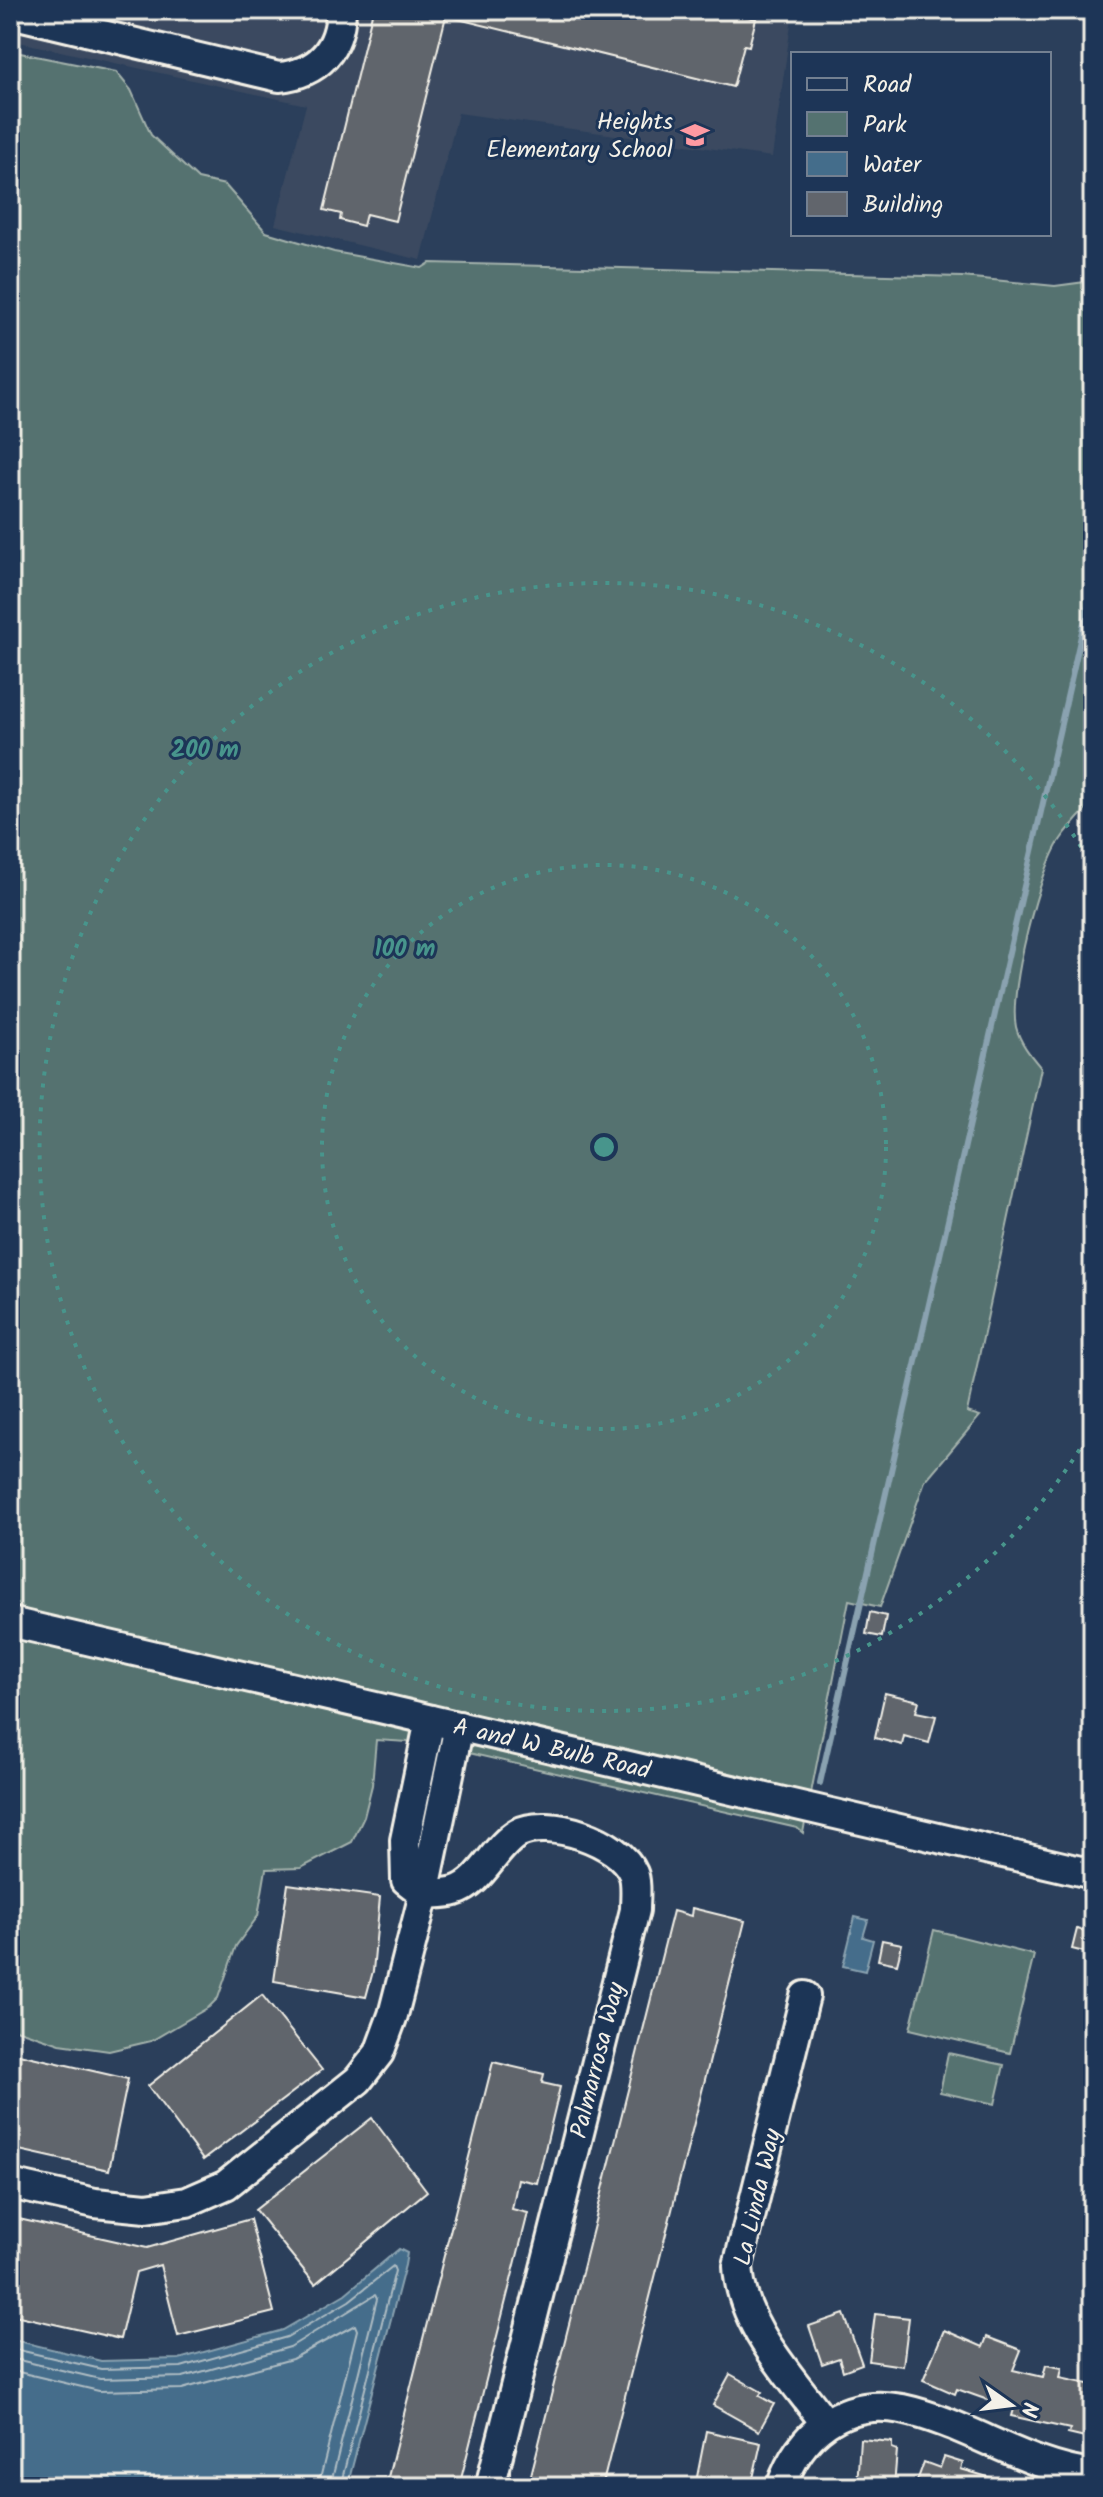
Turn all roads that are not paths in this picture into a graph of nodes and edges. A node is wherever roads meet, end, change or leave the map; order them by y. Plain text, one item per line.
1 (341, 10) edge
2 (10, 13) edge
3 (99, 22) edge
4 (10, 1622) edge
5 (430, 1720) junction
6 (459, 1726) junction
7 (410, 1815) junction
8 (439, 1820) junction
9 (1093, 1874) edge
10 (424, 1894) junction
11 (805, 1996) dead end
12 (10, 2184) edge
13 (825, 2423) junction
14 (1093, 2475) edge
15 (490, 2487) edge
16 (781, 2487) edge

1 - 3 street
2 - 3 street
4 - 5 street, A and W Bulb Road
5 - 6 street, A and W Bulb Road
5 - 7 street
6 - 8 street
6 - 9 street, A and W Bulb Road
7 - 8 street
7 - 10 street
8 - 10 street
10 - 12 street
10 - 15 street, Palmarrosa Way
11 - 13 street, La Linda Way
13 - 14 street
13 - 16 street

